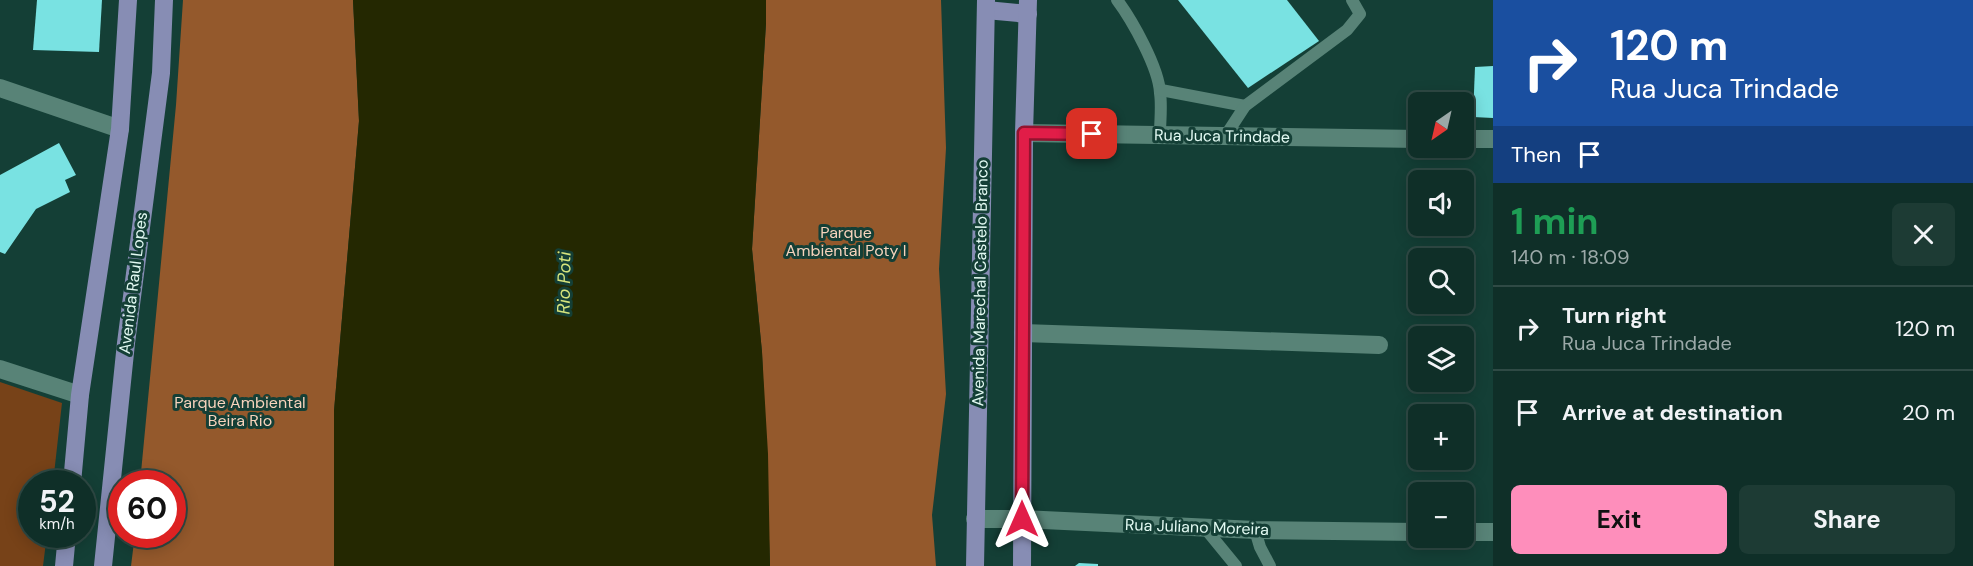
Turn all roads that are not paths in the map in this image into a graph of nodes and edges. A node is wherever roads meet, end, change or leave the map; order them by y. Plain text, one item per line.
1 (128, 0) edge
2 (164, 0) edge
3 (1117, 0) edge
4 (1352, 0) edge
5 (986, 5) edge
6 (1028, 7) edge
7 (0, 88) edge
8 (1161, 90) junction
9 (1245, 106) junction
10 (120, 129) junction
11 (1024, 133) junction
12 (1160, 135) junction
13 (1226, 135) junction
14 (1408, 139) edge
15 (1474, 139) edge
16 (1493, 139) edge
17 (1023, 333) junction
18 (1379, 345) dead end
19 (0, 369) edge
20 (80, 394) junction
21 (73, 470) edge
22 (975, 519) junction
23 (1022, 519) junction
24 (1204, 528) junction
25 (1255, 530) junction
26 (1408, 532) edge
27 (1474, 532) edge
28 (1493, 532) edge
29 (66, 548) edge
30 (64, 566) edge
31 (103, 566) edge
32 (975, 566) edge
33 (1022, 566) edge
34 (1236, 566) edge
35 (1270, 566) edge

1 - 10 main road, Avenida Raul Lopes
2 - 31 main road, Avenida Raul Lopes
3 - 8 lane
4 - 9 lane
5 - 6 main road
5 - 22 main road, Avenida Marechal Castelo Branco
6 - 11 main road
7 - 10 street
8 - 9 lane
8 - 12 lane
9 - 13 lane
10 - 20 main road, Avenida Raul Lopes
11 - 12 street, Rua Juca Trindade
11 - 17 main road
12 - 13 street, Rua Juca Trindade
13 - 14 street, Rua Juca Trindade
15 - 16 street
17 - 18 street
17 - 23 main road
19 - 20 street
20 - 21 main road, Avenida Raul Lopes
22 - 23 street, Rua Juliano Moreira
22 - 32 main road, Avenida Marechal Castelo Branco
23 - 24 street, Rua Juliano Moreira
23 - 33 main road
24 - 25 street, Rua Juliano Moreira
24 - 34 lane
25 - 26 street, Rua Juliano Moreira
25 - 35 lane
27 - 28 street
29 - 30 main road

